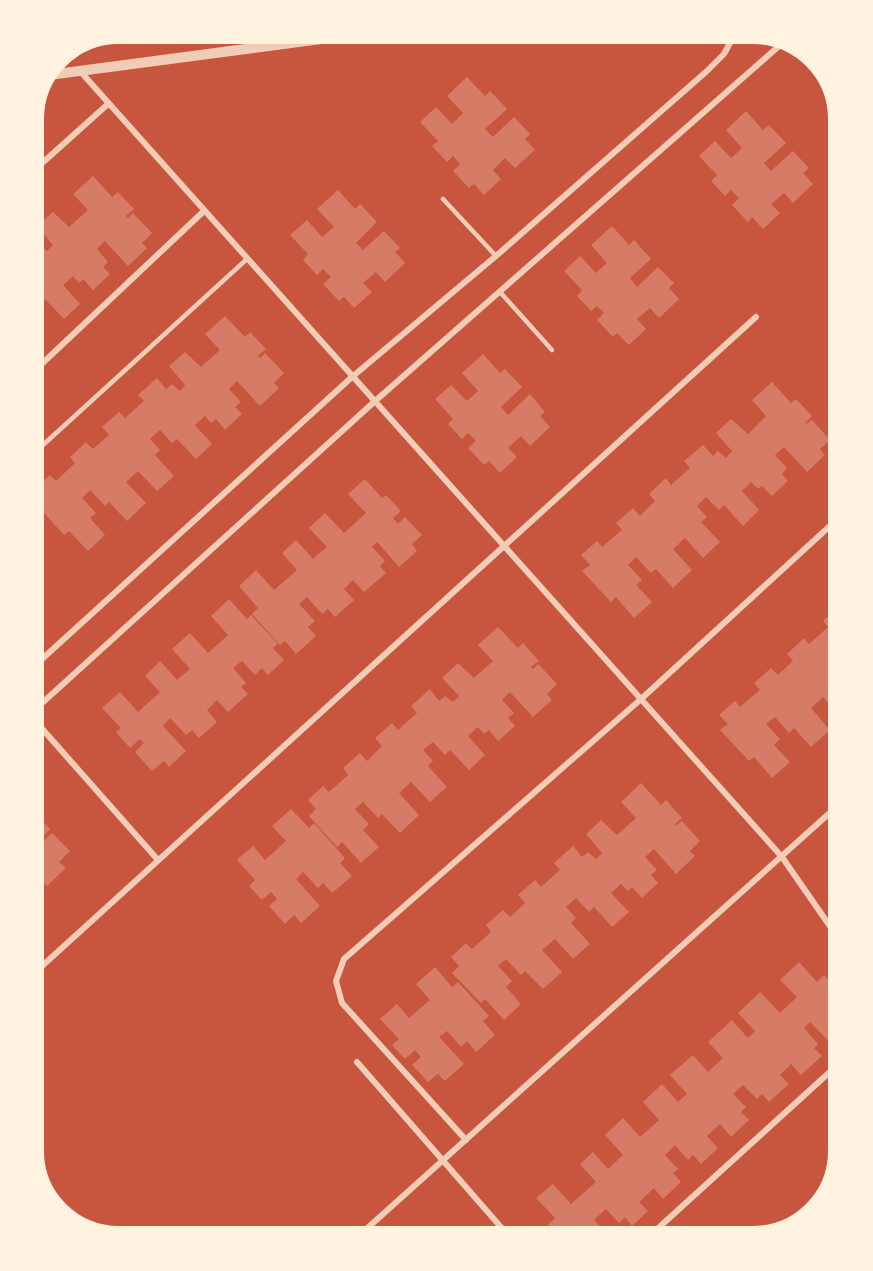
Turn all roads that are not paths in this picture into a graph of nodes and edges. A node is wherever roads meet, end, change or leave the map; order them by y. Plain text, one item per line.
1 (306, 41) edge
2 (731, 41) edge
3 (780, 45) edge
4 (80, 71) junction
5 (55, 74) edge
6 (108, 104) junction
7 (41, 164) edge
8 (443, 199) dead end
9 (204, 211) junction
10 (496, 256) junction
11 (247, 259) junction
12 (500, 292) junction
13 (756, 317) dead end
14 (552, 350) dead end
15 (41, 365) edge
16 (352, 377) junction
17 (374, 402) junction
18 (41, 447) edge
19 (832, 524) edge
20 (503, 547) junction
21 (40, 660) edge
22 (640, 700) junction
23 (40, 706) edge
24 (40, 727) edge
25 (832, 811) edge
26 (782, 857) junction
27 (158, 860) junction
28 (832, 929) edge
29 (40, 968) edge
30 (357, 1062) dead end
31 (832, 1070) edge
32 (466, 1140) junction
33 (443, 1161) junction
34 (365, 1230) edge
35 (503, 1230) edge
36 (657, 1230) edge

1 - 4 street
2 - 10 street
3 - 12 street
4 - 5 street
4 - 6 street
6 - 7 street
6 - 9 street
8 - 10 lane
9 - 11 street
9 - 15 street
10 - 16 street
11 - 16 street
11 - 18 lane
12 - 14 lane
12 - 17 street
13 - 20 street
16 - 17 street
16 - 21 street
17 - 20 street
17 - 23 street
19 - 22 street
20 - 22 street
20 - 27 street
22 - 26 street
22 - 32 street
24 - 27 street
25 - 26 street
26 - 28 street
26 - 32 street
27 - 29 street
30 - 33 street
31 - 36 street
32 - 33 street
33 - 34 street
33 - 35 street

